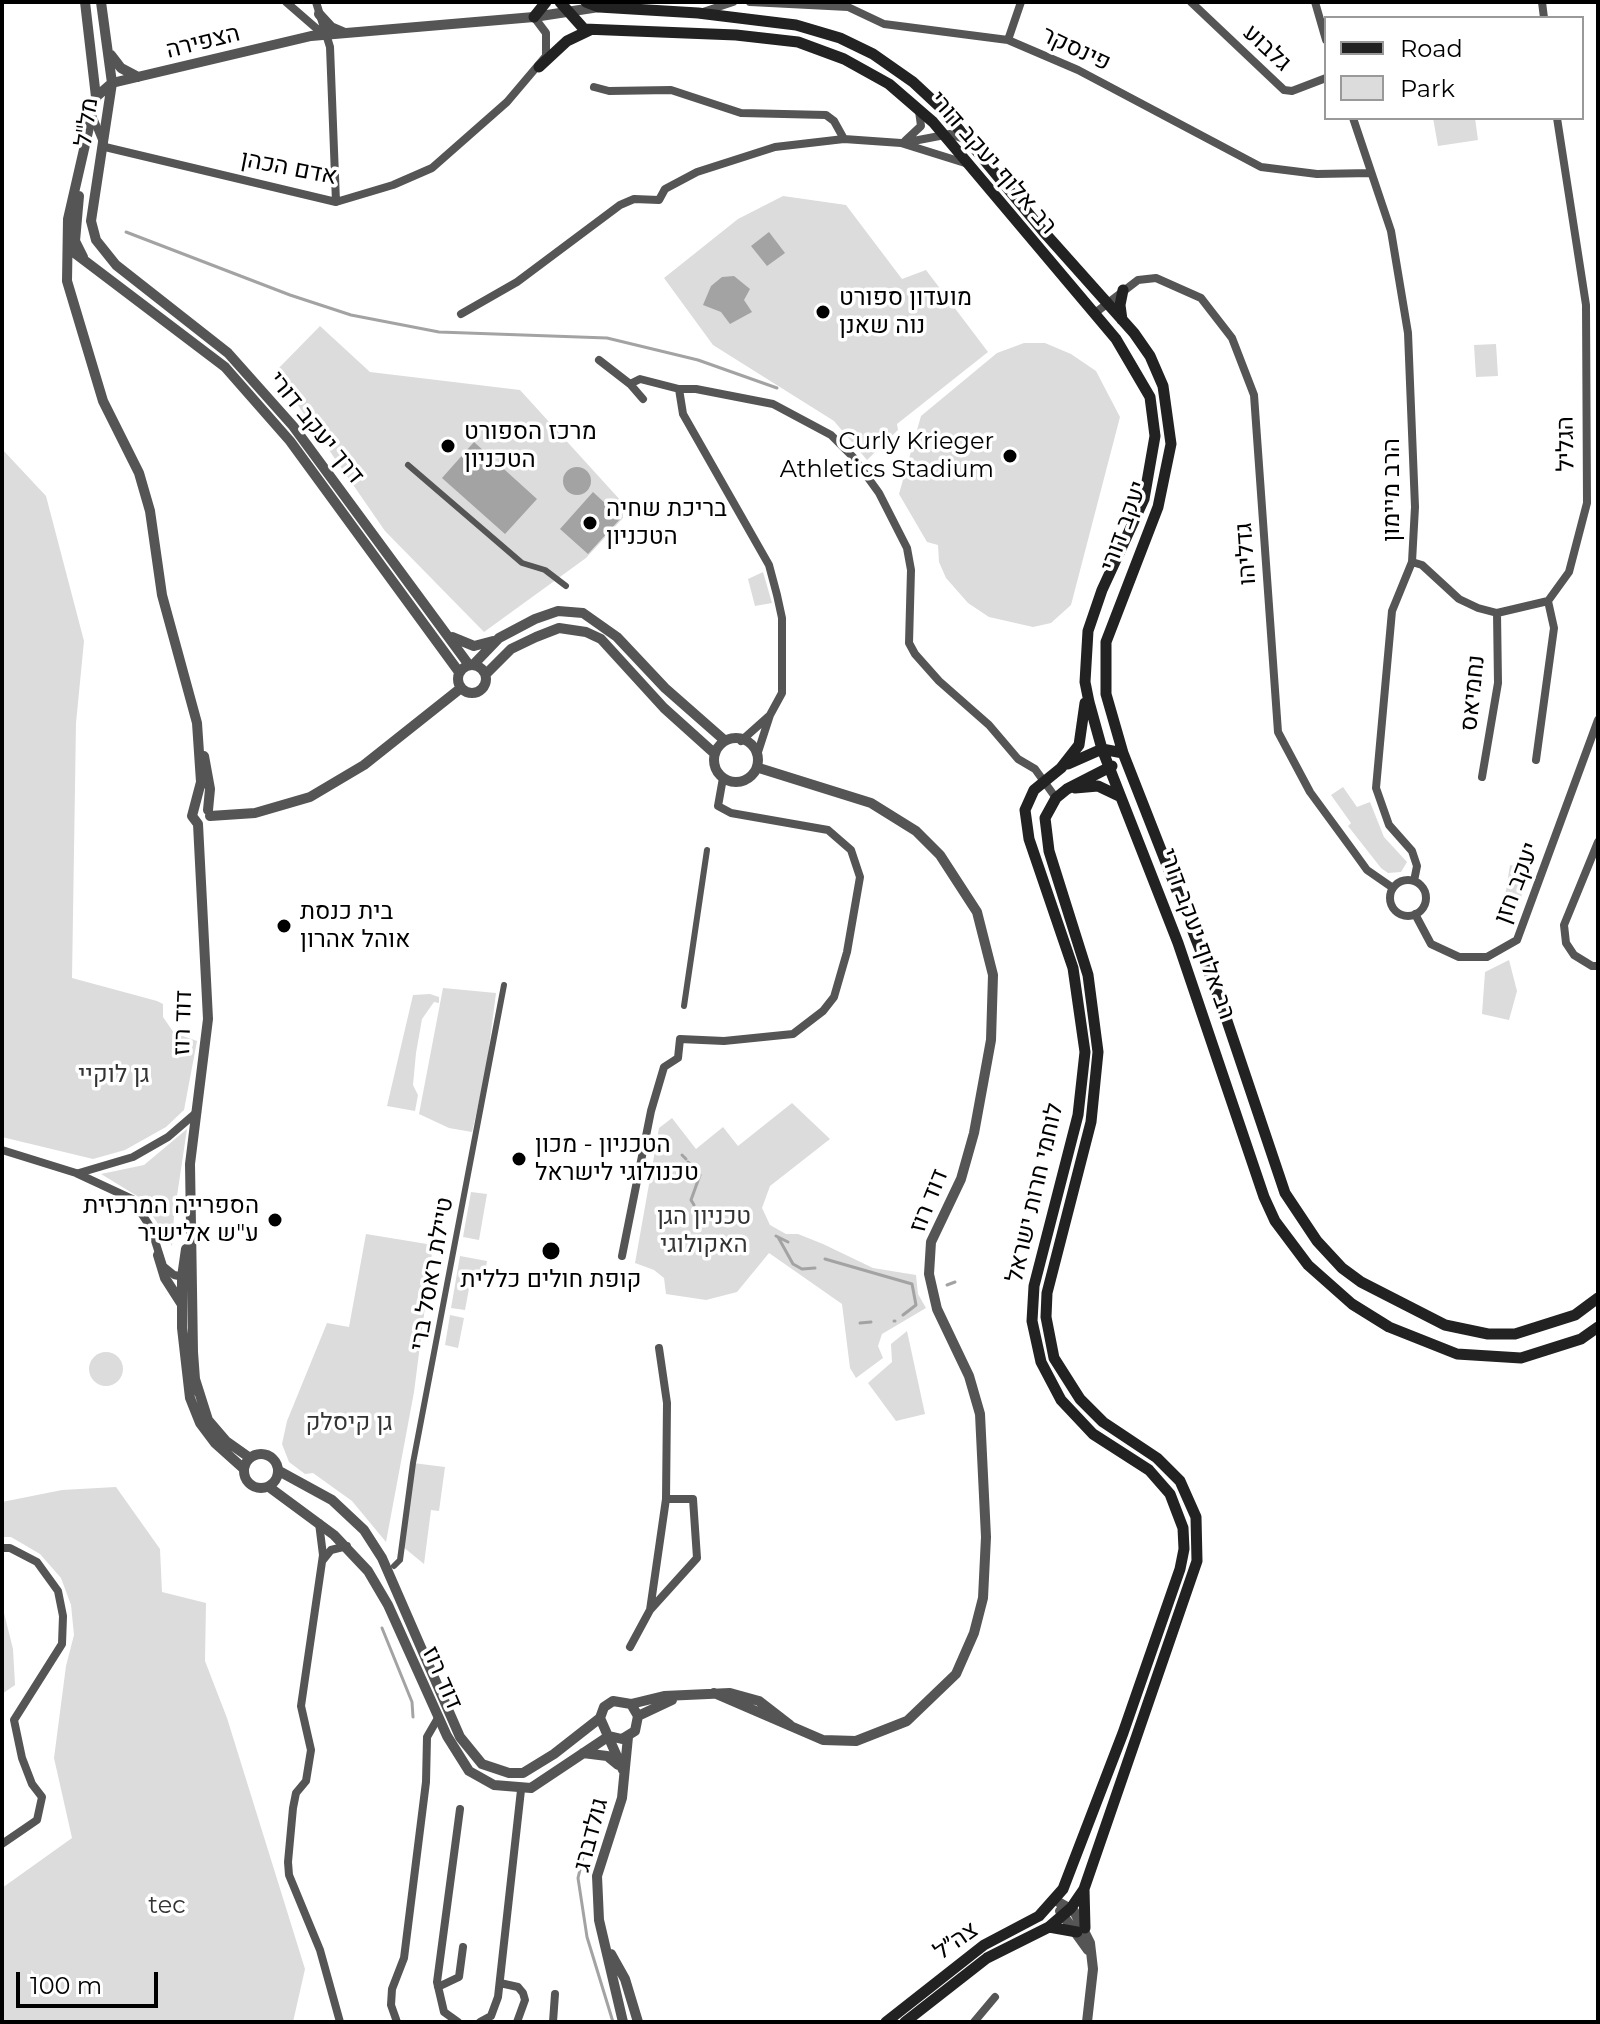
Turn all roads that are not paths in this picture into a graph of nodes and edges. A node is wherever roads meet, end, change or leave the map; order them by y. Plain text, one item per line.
1 (85, 2) edge
2 (101, 2) edge
3 (316, 2) edge
4 (546, 2) edge
5 (586, 2) edge
6 (733, 2) edge
7 (750, 2) edge
8 (1021, 2) edge
9 (1191, 2) edge
10 (1315, 2) edge
11 (291, 4) edge
12 (563, 7) edge
13 (599, 7) junction
14 (698, 13) junction
15 (319, 14) junction
16 (534, 17) junction
17 (591, 30) junction
18 (1324, 33) edge
19 (346, 34) junction
20 (324, 35) junction
21 (1008, 40) junction
22 (107, 47) junction
23 (539, 67) junction
24 (140, 78) junction
25 (1324, 79) edge
26 (112, 83) junction
27 (594, 87) dead end
28 (96, 97) junction
29 (913, 103) junction
30 (94, 120) junction
31 (1354, 120) edge
32 (1557, 120) edge
33 (944, 135) junction
34 (844, 139) junction
35 (968, 141) junction
36 (85, 142) junction
37 (901, 143) junction
38 (105, 147) junction
39 (970, 165) junction
40 (1373, 178) junction
41 (336, 202) junction
42 (91, 221) junction
43 (75, 234) junction
44 (79, 258) junction
45 (1094, 290) junction
46 (1121, 291) junction
47 (1107, 303) junction
48 (1095, 313) junction
49 (461, 314) dead end
50 (1122, 321) junction
51 (599, 360) dead end
52 (630, 384) junction
53 (679, 389) junction
54 (643, 399) dead end
55 (408, 465) dead end
56 (1412, 562) junction
57 (566, 586) dead end
58 (1548, 601) junction
59 (1497, 613) junction
60 (441, 629) junction
61 (499, 638) junction
62 (471, 664) junction
63 (459, 672) junction
64 (486, 674) junction
65 (1085, 682) junction
66 (461, 688) junction
67 (770, 715) junction
68 (1597, 726) edge
69 (723, 739) junction
70 (741, 741) junction
71 (199, 748) junction
72 (1102, 749) junction
73 (758, 752) junction
74 (714, 753) junction
75 (1123, 753) junction
76 (1536, 760) dead end
77 (759, 768) junction
78 (1061, 768) junction
79 (1110, 769) junction
80 (1482, 777) dead end
81 (723, 778) junction
82 (1043, 780) junction
83 (1067, 789) junction
84 (1056, 798) junction
85 (1121, 798) junction
86 (195, 808) junction
87 (209, 813) junction
88 (198, 824) junction
89 (1598, 842) edge
90 (707, 850) dead end
91 (1414, 881) junction
92 (1393, 888) junction
93 (1415, 914) junction
94 (1598, 966) edge
95 (504, 985) dead end
96 (684, 1006) dead end
97 (197, 1111) junction
98 (2, 1150) edge
99 (76, 1173) junction
100 (158, 1255) junction
101 (622, 1256) dead end
102 (186, 1277) junction
103 (1598, 1298) edge
104 (182, 1306) junction
105 (1598, 1327) edge
106 (659, 1348) dead end
107 (247, 1464) junction
108 (279, 1471) junction
109 (269, 1487) junction
110 (666, 1499) junction
111 (319, 1523) junction
112 (347, 1546) junction
113 (2, 1548) edge
114 (394, 1566) dead end
115 (319, 1568) junction
116 (650, 1610) junction
117 (630, 1647) dead end
118 (685, 1695) junction
119 (631, 1704) junction
120 (638, 1716) junction
121 (438, 1718) junction
122 (600, 1718) junction
123 (609, 1736) junction
124 (628, 1737) junction
125 (583, 1753) junction
126 (625, 1775) junction
127 (521, 1790) junction
128 (460, 1809) dead end
129 (2, 1844) edge
130 (1084, 1889) junction
131 (1055, 1900) junction
132 (1067, 1912) junction
133 (1049, 1927) junction
134 (1081, 1930) junction
135 (605, 1944) junction
136 (463, 1947) dead end
137 (612, 1957) junction
138 (500, 1983) junction
139 (438, 1987) junction
140 (555, 1994) dead end
141 (995, 1997) dead end
142 (340, 2022) edge
143 (397, 2022) edge
144 (458, 2022) edge
145 (480, 2022) edge
146 (517, 2022) edge
147 (553, 2022) edge
148 (623, 2022) edge
149 (630, 2022) edge
150 (638, 2022) edge
151 (886, 2022) edge
152 (905, 2022) edge
153 (974, 2022) edge
154 (1087, 2022) edge

1 - 28 street, מל"ל
2 - 22 street, מל"ל
3 - 15 street
4 - 16 main road
5 - 13 main road, רב אלוף יעקב דורי
6 - 14 street
7 - 21 street, פינסקר
8 - 21 street
9 - 25 street, גלבוע
10 - 18 street
11 - 20 street
12 - 13 street
12 - 16 street
12 - 17 main road
13 - 14 main road, רב אלוף יעקב דורי
14 - 35 main road, רב אלוף יעקב דורי
15 - 19 street
15 - 20 street
16 - 19 street
16 - 23 street
17 - 23 main road
17 - 29 main road, רב אלוף יעקב דורי
19 - 20 street
20 - 24 street, הצפירה
20 - 41 street
21 - 40 street, פינסקר
22 - 24 street
22 - 26 street, מל"ל
23 - 41 street, אדם הכהן
24 - 26 street, הצפירה
26 - 28 street
26 - 38 street, מל"ל
27 - 34 street
28 - 30 street, מל"ל
29 - 33 main road, רב אלוף יעקב דורי
29 - 37 street
30 - 36 street, מל"ל
30 - 38 street
31 - 40 street, הרב מיימון
32 - 58 street, הגליל
33 - 35 street
33 - 37 street
33 - 39 main road, רב אלוף יעקב דורי
34 - 37 street
34 - 49 street
35 - 45 main road, רב אלוף יעקב דורי
36 - 43 street
36 - 44 street
37 - 39 street
38 - 41 street, אדם הכהן
38 - 42 street, מל"ל
39 - 48 main road, רב אלוף יעקב דורי
40 - 56 street, הרב מיימון
42 - 43 street
42 - 44 street
43 - 44 street
44 - 60 street, דרך יעקב דורי
44 - 63 street, דרך יעקב דורי
44 - 71 street
45 - 46 main road
45 - 47 main road, רב אלוף יעקב דורי
46 - 47 street, גדליהו
46 - 50 main road
46 - 92 street, גדליהו
47 - 48 street
47 - 50 main road, רב אלוף יעקב דורי
48 - 65 main road, רב אלוף יעקב דורי
50 - 75 main road, יעקב דורי
51 - 52 street
52 - 53 street
52 - 54 street
53 - 67 street
53 - 82 street
55 - 57 street
56 - 59 street
56 - 91 street, הרב מיימון
58 - 59 street
58 - 76 street
59 - 80 street, נחמיאס
60 - 61 street
60 - 62 street, דרך יעקב דורי
61 - 62 street
61 - 69 street
62 - 63 street
62 - 64 street
63 - 66 street
64 - 66 street
64 - 74 street
65 - 72 main road, רב אלוף יעקב דורי
65 - 78 main road
66 - 87 street
67 - 70 street
67 - 73 street
68 - 93 street, יעקב חזן
69 - 70 street
69 - 74 street
70 - 73 street
71 - 86 street, דוד רוז
71 - 87 street
72 - 75 main road
72 - 78 main road
72 - 79 main road, רב אלוף יעקב דורי
73 - 77 street
74 - 81 street
75 - 79 main road
75 - 103 main road, רב אלוף יעקב דורי
77 - 81 street
77 - 118 street, דוד רוז
78 - 82 main road
79 - 83 main road
79 - 85 main road, רב אלוף יעקב דורי
81 - 101 street
82 - 84 street
82 - 131 main road, לוחמי חרות ישראל
83 - 84 main road
83 - 85 main road
84 - 130 main road, לוחמי חרות ישראל
85 - 105 main road, רב אלוף יעקב דורי
86 - 87 street
86 - 88 street, דוד רוז
87 - 88 street
88 - 97 street, דוד רוז
89 - 94 street
90 - 96 street
91 - 92 street
91 - 93 street
92 - 93 street
95 - 114 street, טיילת ראסל ברי
97 - 99 street
97 - 102 street, דוד רוז
98 - 99 street
99 - 100 street
100 - 102 street
100 - 104 street
102 - 104 street, דוד רוז
102 - 107 street, דוד רוז
104 - 107 street, דוד רוז
106 - 110 street
107 - 108 street
107 - 109 street
108 - 109 street
108 - 122 street, דוד רוז
109 - 111 street, דוד רוז
110 - 116 street
110 - 116 street
111 - 112 street, דוד רוז
111 - 115 street
112 - 115 street
112 - 121 street, דוד רוז
113 - 129 street
115 - 142 street
116 - 117 street
118 - 119 street, דוד רוז
118 - 120 street, דוד רוז
119 - 120 street
119 - 122 street
120 - 124 street
121 - 127 street, דוד רוז
121 - 143 street
122 - 123 street
123 - 124 street
123 - 125 street
123 - 126 street
124 - 126 street, גולדברג
125 - 126 street
125 - 127 street
126 - 135 street, גולדברג
127 - 138 street
128 - 139 street
130 - 132 main road, לוחמי חרות ישראל
130 - 134 main road
131 - 132 street
131 - 151 main road, צה״ל
132 - 133 main road, צה״ל
132 - 134 street
133 - 134 main road
133 - 152 main road, צה״ל
134 - 154 street
135 - 137 street, גולדברג
135 - 148 street, גולדברג
136 - 139 street
137 - 149 street
137 - 150 street, גולדברג
138 - 145 street
138 - 146 street
139 - 144 street
140 - 147 street
141 - 153 street

